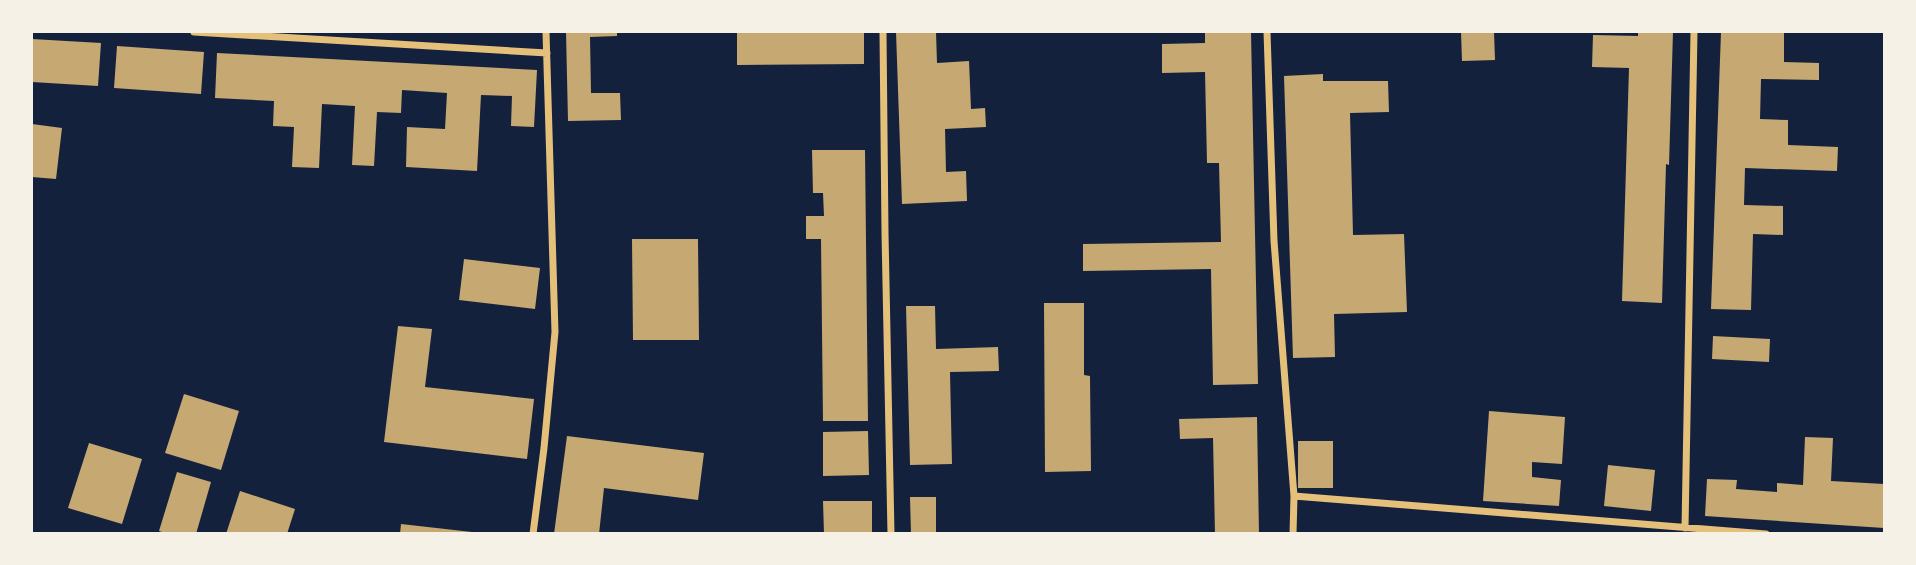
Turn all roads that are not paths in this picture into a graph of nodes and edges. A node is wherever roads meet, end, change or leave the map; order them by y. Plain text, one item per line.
1 (194, 32) edge
2 (546, 32) edge
3 (883, 32) edge
4 (1267, 32) edge
5 (1694, 32) edge
6 (304, 35) edge
7 (547, 53) junction
8 (1294, 496) junction
9 (1685, 528) junction
10 (533, 534) edge
11 (891, 534) edge
12 (1293, 534) edge
13 (1766, 534) edge

1 - 6 street
2 - 7 street
3 - 11 street
4 - 8 street
5 - 9 street
6 - 7 street
7 - 10 street
8 - 9 street
8 - 12 street
9 - 13 street

